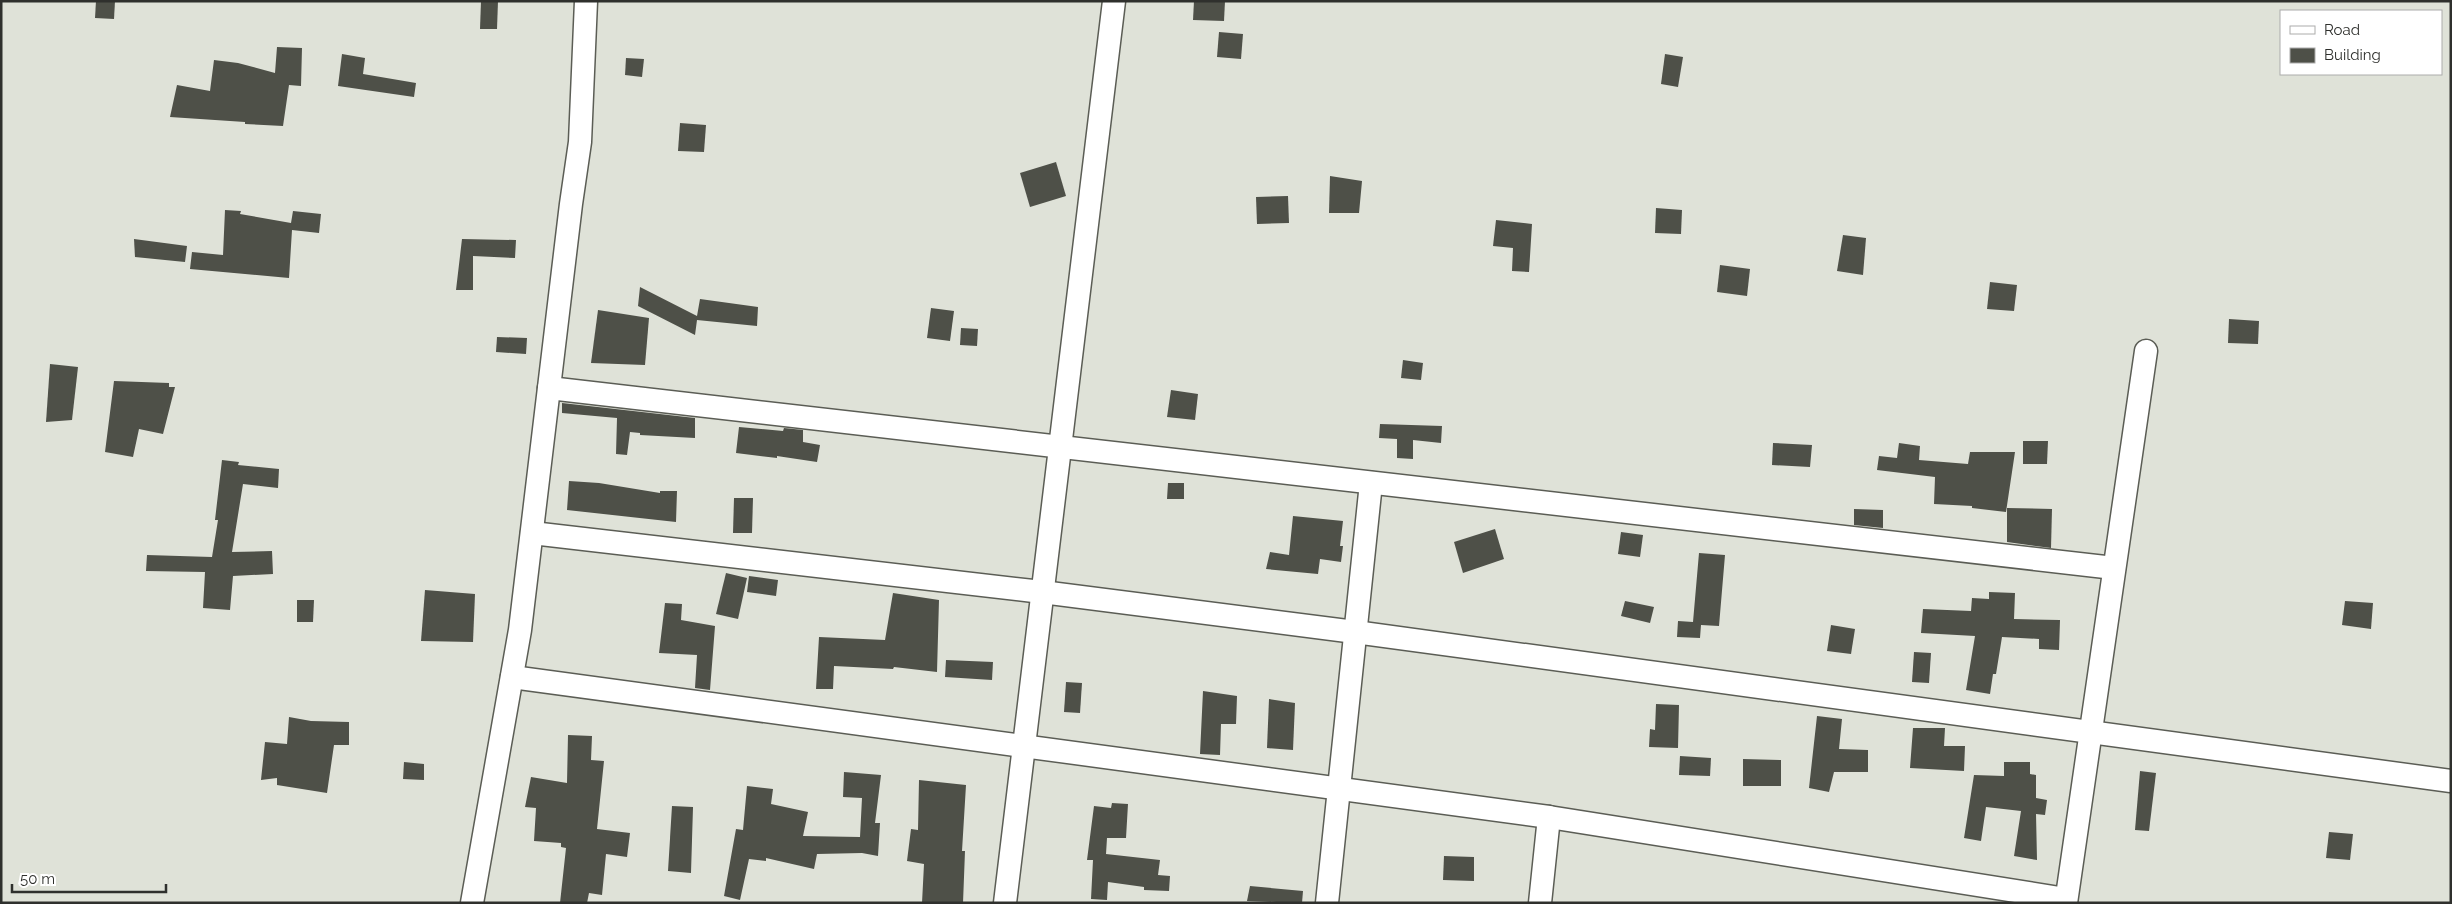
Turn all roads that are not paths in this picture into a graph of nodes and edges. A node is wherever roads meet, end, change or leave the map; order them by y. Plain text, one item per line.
1 (586, 1) edge
2 (1114, 1) edge
3 (2146, 351) dead end
4 (549, 388) junction
5 (1060, 447) junction
6 (1371, 483) junction
7 (532, 533) junction
8 (2114, 568) junction
9 (1042, 592) junction
10 (1355, 632) junction
11 (512, 677) junction
12 (2091, 732) junction
13 (1024, 746) junction
14 (2451, 781) edge
15 (1338, 789) junction
16 (1549, 817) junction
17 (2066, 901) edge
18 (472, 903) edge
19 (1005, 903) edge
20 (1327, 903) edge
21 (1540, 903) edge

1 - 4 street
2 - 5 street
3 - 8 street
4 - 5 street
4 - 7 street
5 - 6 street
5 - 9 street
6 - 8 street
6 - 10 street
7 - 9 street
7 - 11 street
8 - 12 street
9 - 10 street
9 - 13 street
10 - 12 street
10 - 15 street
11 - 13 street
11 - 18 street
12 - 14 street
12 - 17 street
13 - 15 street
13 - 19 street
15 - 16 street
15 - 20 street
16 - 17 street
16 - 21 street

